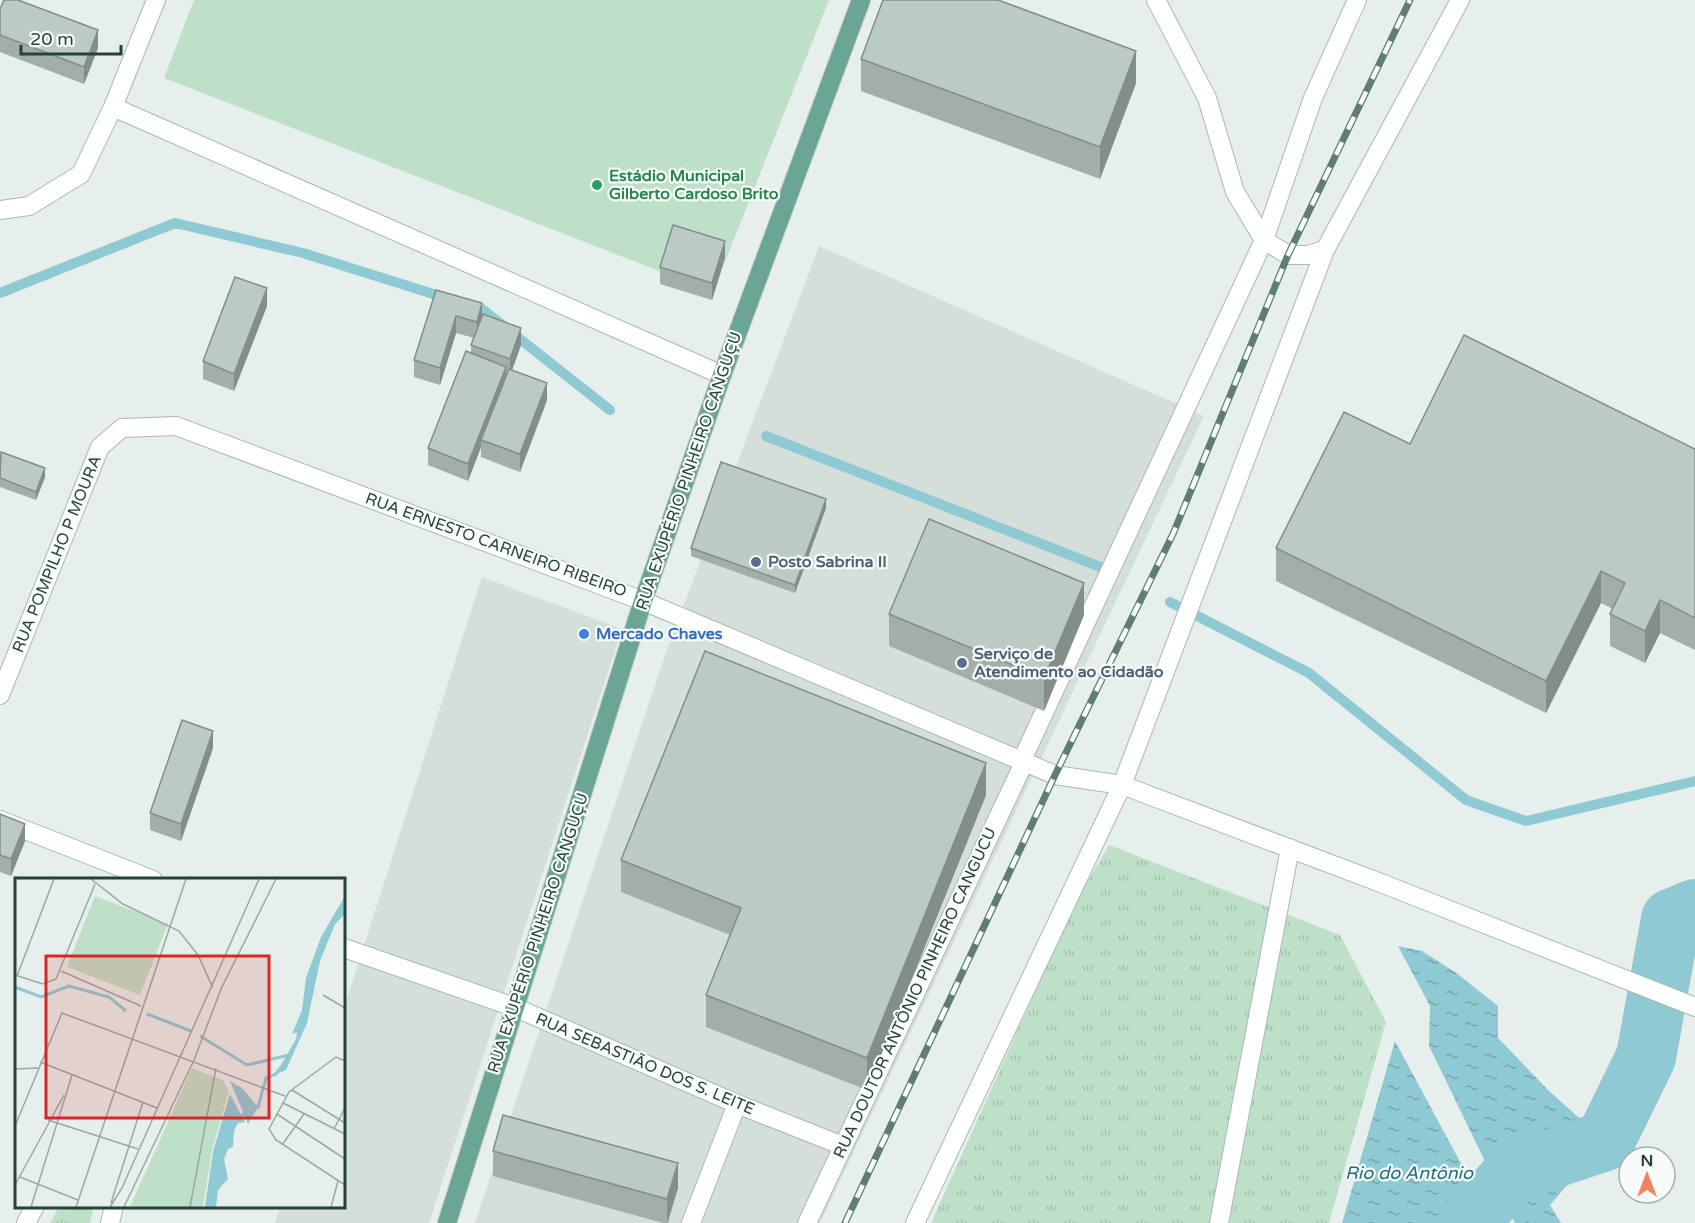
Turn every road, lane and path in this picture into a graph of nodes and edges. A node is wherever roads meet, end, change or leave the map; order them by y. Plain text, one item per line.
1 (156, 0) edge
2 (861, 0) edge
3 (1156, 0) edge
4 (1357, 0) edge
5 (1460, 0) edge
6 (113, 107) junction
7 (0, 210) edge
8 (1264, 240) junction
9 (1325, 250) junction
10 (722, 375) junction
11 (100, 447) joint
12 (643, 601) junction
13 (0, 695) edge
14 (1021, 762) junction
15 (1122, 785) junction
16 (0, 820) edge
17 (1290, 848) junction
18 (150, 878) edge
19 (345, 948) edge
20 (514, 1007) junction
21 (1695, 1007) edge
22 (737, 1104) junction
23 (843, 1146) junction
24 (34, 1208) edge
25 (114, 1208) edge
26 (26, 1223) edge
27 (110, 1223) edge
28 (447, 1223) edge
29 (691, 1223) edge
30 (807, 1223) edge
31 (915, 1223) edge
32 (1219, 1223) edge

1 - 6 street
2 - 10 main road, RUA EXUPÉRIO PINHEIRO CANGUÇU
3 - 8 street
4 - 8 street, RUA DOUTOR ANTÔNIO PINHEIRO CANGUCU
5 - 9 street
6 - 7 street
6 - 10 street
8 - 9 street
8 - 14 street, RUA DOUTOR ANTÔNIO PINHEIRO CANGUCU
9 - 15 street
10 - 12 main road, RUA EXUPÉRIO PINHEIRO CANGUÇU
11 - 12 street, RUA ERNESTO CARNEIRO RIBEIRO
11 - 13 street, RUA POMPILHO P MOURA
12 - 14 street, RUA ERNESTO CARNEIRO RIBEIRO
12 - 20 main road, RUA EXUPÉRIO PINHEIRO CANGUÇU
14 - 15 street, RUA ERNESTO CARNEIRO RIBEIRO
14 - 23 street, RUA DOUTOR ANTÔNIO PINHEIRO CANGUCU
15 - 17 street, RUA ERNESTO CARNEIRO RIBEIRO
15 - 31 street
16 - 18 street
17 - 21 street, RUA ERNESTO CARNEIRO RIBEIRO
17 - 32 street
19 - 20 street, RUA SEBASTIÃO DOS S. LEITE
20 - 22 street, RUA SEBASTIÃO DOS S. LEITE
20 - 28 main road, RUA EXUPÉRIO PINHEIRO CANGUÇU
22 - 23 street, RUA SEBASTIÃO DOS S. LEITE
22 - 29 street
23 - 30 street, RUA DOUTOR ANTÔNIO PINHEIRO CANGUCU
24 - 26 street
25 - 27 street

